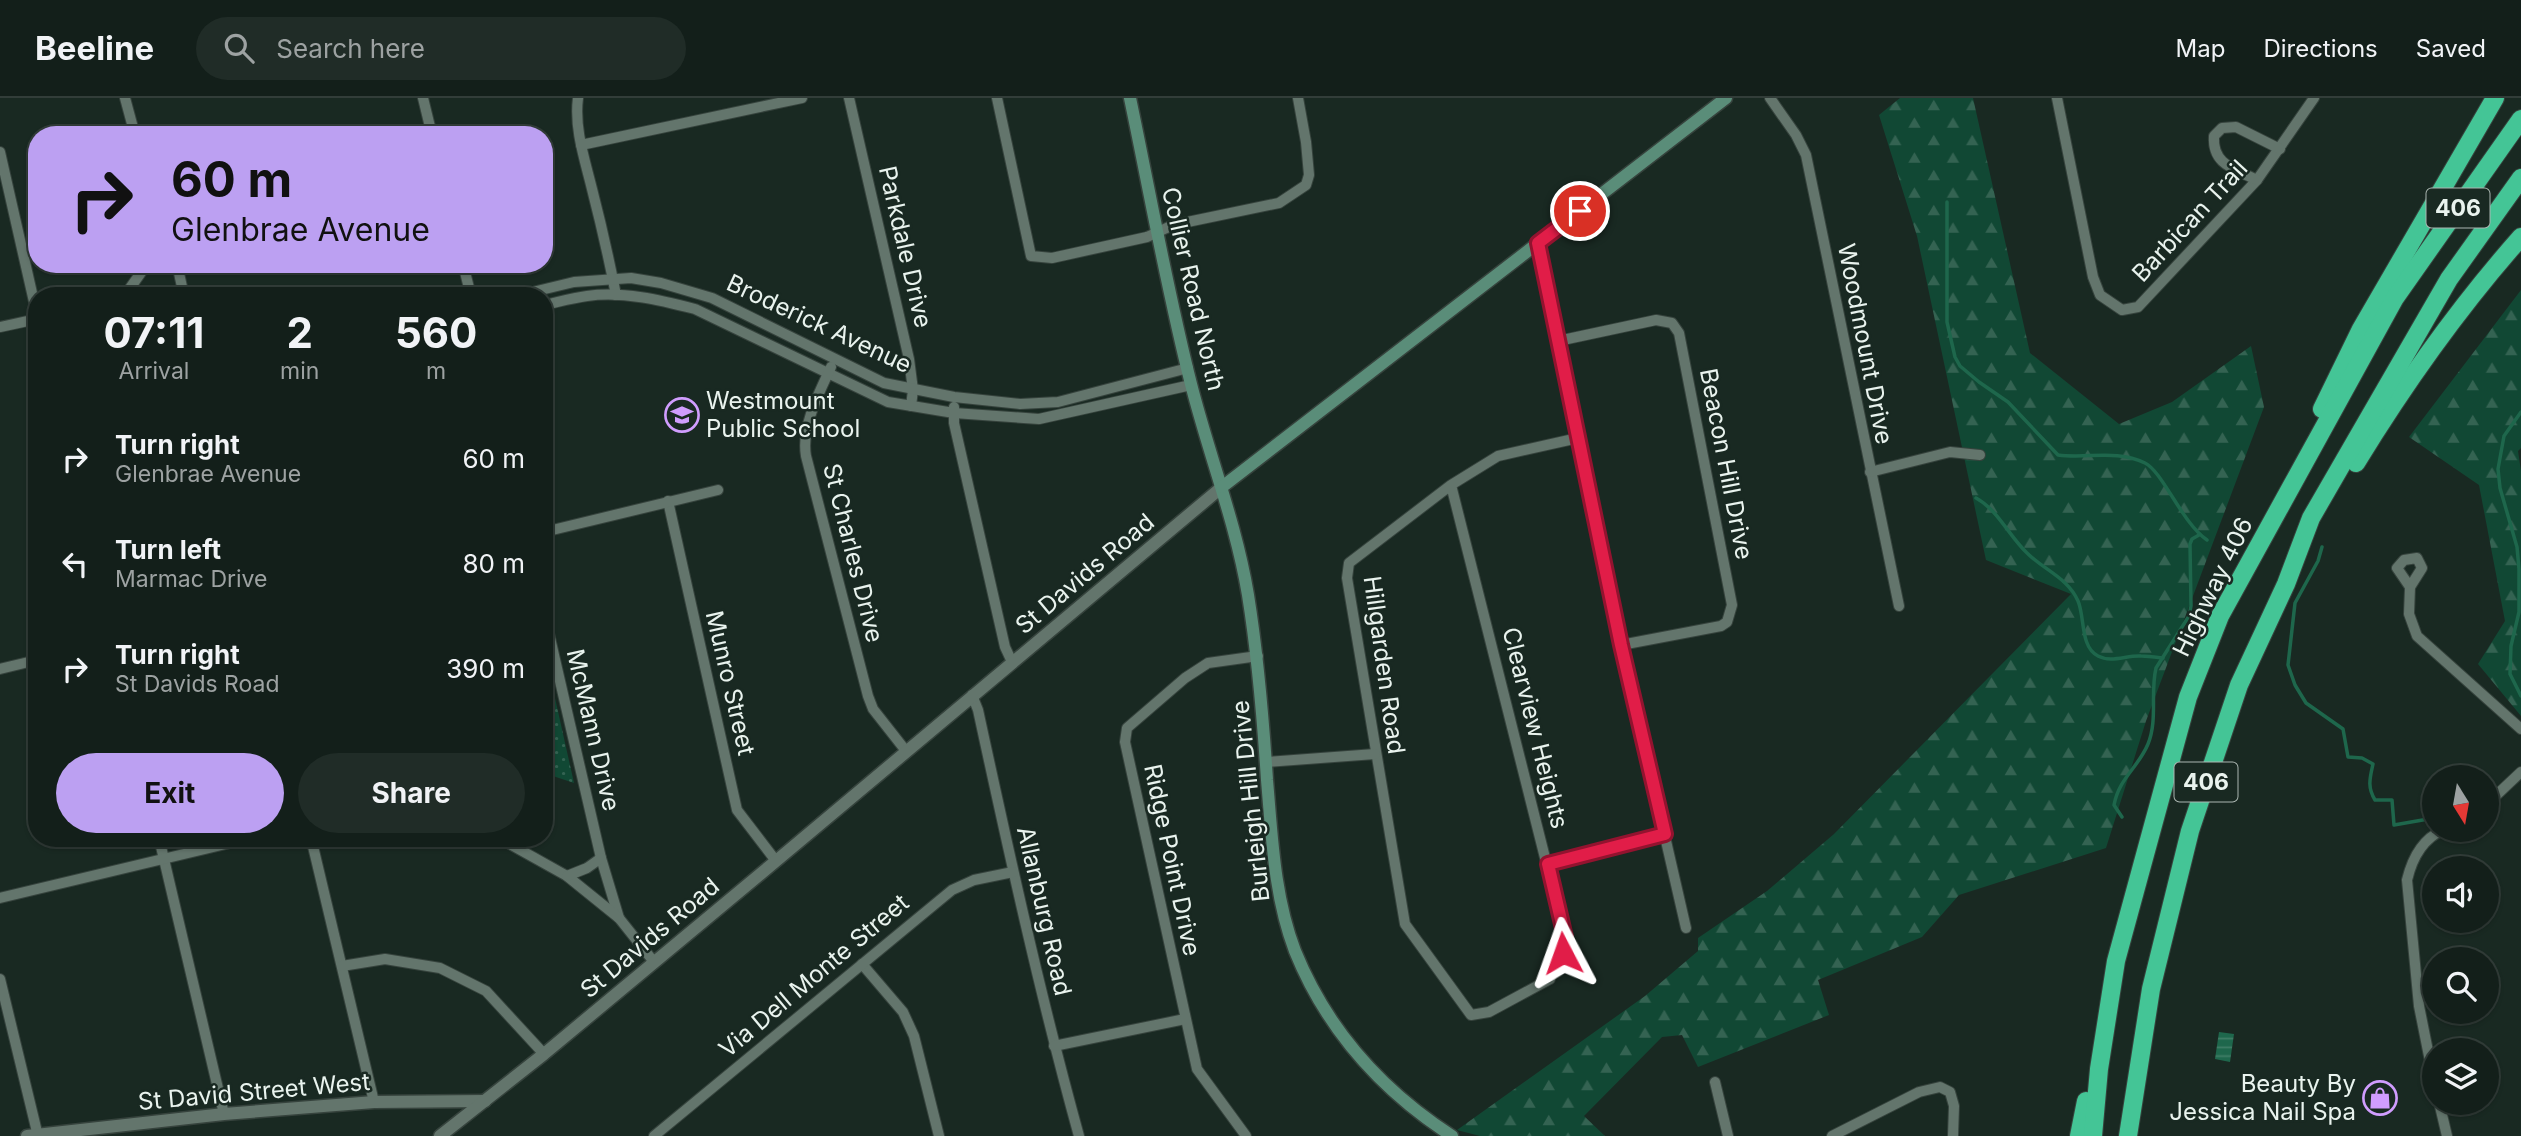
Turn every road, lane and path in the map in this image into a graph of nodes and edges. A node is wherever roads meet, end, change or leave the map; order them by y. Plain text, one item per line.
1 (125, 98) edge
2 (423, 98) edge
3 (578, 98) edge
4 (802, 98) edge
5 (849, 98) edge
6 (997, 98) edge
7 (1130, 98) edge
8 (1298, 98) edge
9 (1726, 98) edge
10 (1770, 98) edge
11 (2057, 98) edge
12 (2314, 98) edge
13 (2495, 98) edge
14 (2521, 119) edge
15 (133, 126) edge
16 (430, 126) edge
17 (581, 145) junction
18 (2280, 149) junction
19 (0, 152) edge
20 (2521, 178) edge
21 (2257, 180) junction
22 (1158, 232) junction
23 (2521, 237) edge
24 (1538, 243) junction
25 (612, 279) junction
26 (30, 287) edge
27 (553, 287) edge
28 (615, 295) junction
29 (553, 303) edge
30 (28, 319) edge
31 (0, 327) edge
32 (1558, 341) junction
33 (835, 358) junction
34 (1188, 368) junction
35 (829, 372) junction
36 (1191, 384) junction
37 (913, 390) junction
38 (954, 397) junction
39 (911, 406) junction
40 (954, 413) junction
41 (1578, 438) junction
42 (1980, 455) dead end
43 (1870, 472) junction
44 (1451, 485) junction
45 (1222, 486) junction
46 (718, 490) dead end
47 (668, 501) junction
48 (553, 530) edge
49 (2286, 584) junction
50 (2410, 587) dead end
51 (1899, 606) dead end
52 (2220, 616) junction
53 (1621, 645) junction
54 (553, 651) edge
55 (1258, 656) junction
56 (28, 662) edge
57 (1012, 662) junction
58 (0, 669) edge
59 (972, 695) junction
60 (2521, 729) edge
61 (906, 751) junction
62 (1376, 754) junction
63 (1266, 762) junction
64 (2521, 772) edge
65 (2499, 793) edge
66 (1665, 834) junction
67 (2426, 842) edge
68 (161, 847) edge
69 (214, 847) edge
70 (313, 847) edge
71 (515, 847) edge
72 (601, 858) junction
73 (164, 859) junction
74 (776, 862) junction
75 (1548, 864) junction
76 (1013, 872) junction
77 (567, 876) junction
78 (0, 898) edge
79 (619, 918) junction
80 (1686, 928) dead end
81 (2116, 961) junction
82 (654, 962) junction
83 (862, 964) junction
84 (342, 966) junction
85 (0, 979) edge
86 (1550, 979) joint
87 (2151, 989) junction
88 (1185, 1019) junction
89 (2425, 1038) edge
90 (1054, 1046) junction
91 (544, 1054) junction
92 (1715, 1082) dead end
93 (485, 1101) junction
94 (374, 1102) junction
95 (224, 1114) junction
96 (2442, 1115) edge
97 (34, 1135) edge
98 (440, 1136) edge
99 (654, 1136) edge
100 (939, 1136) edge
101 (1079, 1136) edge
102 (1247, 1136) edge
103 (1452, 1136) edge
104 (1728, 1136) edge
105 (1832, 1136) edge
106 (1953, 1136) edge
107 (2080, 1136) edge
108 (2093, 1136) edge
109 (2128, 1136) edge
110 (2140, 1136) edge
111 (2447, 1136) edge

1 - 15 street
2 - 16 street
3 - 17 street
4 - 17 street
5 - 37 street, Parkdale Drive
6 - 22 street
7 - 22 main road, Collier Road North
8 - 22 street
9 - 24 main road, St Davids Road
10 - 43 street, Woodmount Drive
11 - 21 street, Barbican Trail
12 - 18 street, Barbican Trail
13 - 52 highway
14 - 52 highway, Highway 406 / 406
17 - 25 street
18 - 21 street, Barbican Trail
18 - 21 street
19 - 26 street
20 - 49 highway, 406
22 - 34 main road, Collier Road North
23 - 49 highway
24 - 32 street
24 - 45 main road, St Davids Road
25 - 27 street, Broderick Avenue
25 - 28 street
25 - 33 street, Broderick Avenue
28 - 29 street, Broderick Avenue
28 - 35 street, Broderick Avenue
30 - 31 street
32 - 41 street
32 - 53 street, Beacon Hill Drive
33 - 35 street, St Charles Drive
33 - 37 street, Broderick Avenue
34 - 36 main road, Collier Road North
34 - 38 street, Broderick Avenue
35 - 39 street, Broderick Avenue
35 - 61 street, St Charles Drive
36 - 40 street, Broderick Avenue
36 - 45 main road, Collier Road North
37 - 38 street, Broderick Avenue
37 - 39 street, Parkdale Drive
38 - 40 street
39 - 40 street, Broderick Avenue
40 - 57 street
41 - 44 street, Hillgarden Road
41 - 53 street
42 - 43 street
43 - 51 street, Woodmount Drive
44 - 62 street, Hillgarden Road
44 - 75 street, Clearview Heights
45 - 55 main road, Burleigh Hill Drive
45 - 57 street, St Davids Road
46 - 47 street
47 - 48 street
47 - 74 street, Munro Street
49 - 87 highway, 406
50 - 60 street
52 - 81 highway, Highway 406 / 406
53 - 66 street
54 - 72 street, McMann Drive
55 - 63 main road, Burleigh Hill Drive
55 - 88 street, Ridge Point Drive
56 - 58 street
57 - 59 street, St Davids Road
59 - 61 street, St Davids Road
59 - 76 street, Allanburg Road
61 - 74 street, St Davids Road
62 - 63 street
62 - 86 street, Hillgarden Road
63 - 103 main road, Burleigh Hill Drive
64 - 65 street
66 - 75 street
66 - 80 street
67 - 89 street
68 - 73 street
69 - 73 street
70 - 84 street
71 - 77 street
72 - 77 street
72 - 79 street, McMann Drive
73 - 78 street
73 - 95 street
74 - 82 street, St Davids Road
75 - 86 street, Clearview Heights
76 - 83 street, Via Dell Monte Street
76 - 90 street, Allanburg Road
77 - 79 street
79 - 82 street
81 - 107 highway
81 - 108 highway, Highway 406 / 406
82 - 91 street, St Davids Road
83 - 99 street, Via Dell Monte Street
83 - 100 street
84 - 91 street
84 - 94 street
85 - 97 street
87 - 109 highway, 406
87 - 110 highway
88 - 90 street
88 - 102 street, Ridge Point Drive
90 - 101 street, Allanburg Road
91 - 93 street, St Davids Road
92 - 104 street
93 - 94 street, St David Street West
93 - 98 street, St Davids Road
94 - 95 street, St David Street West
95 - 97 street, St David Street West
96 - 111 street
105 - 106 street

